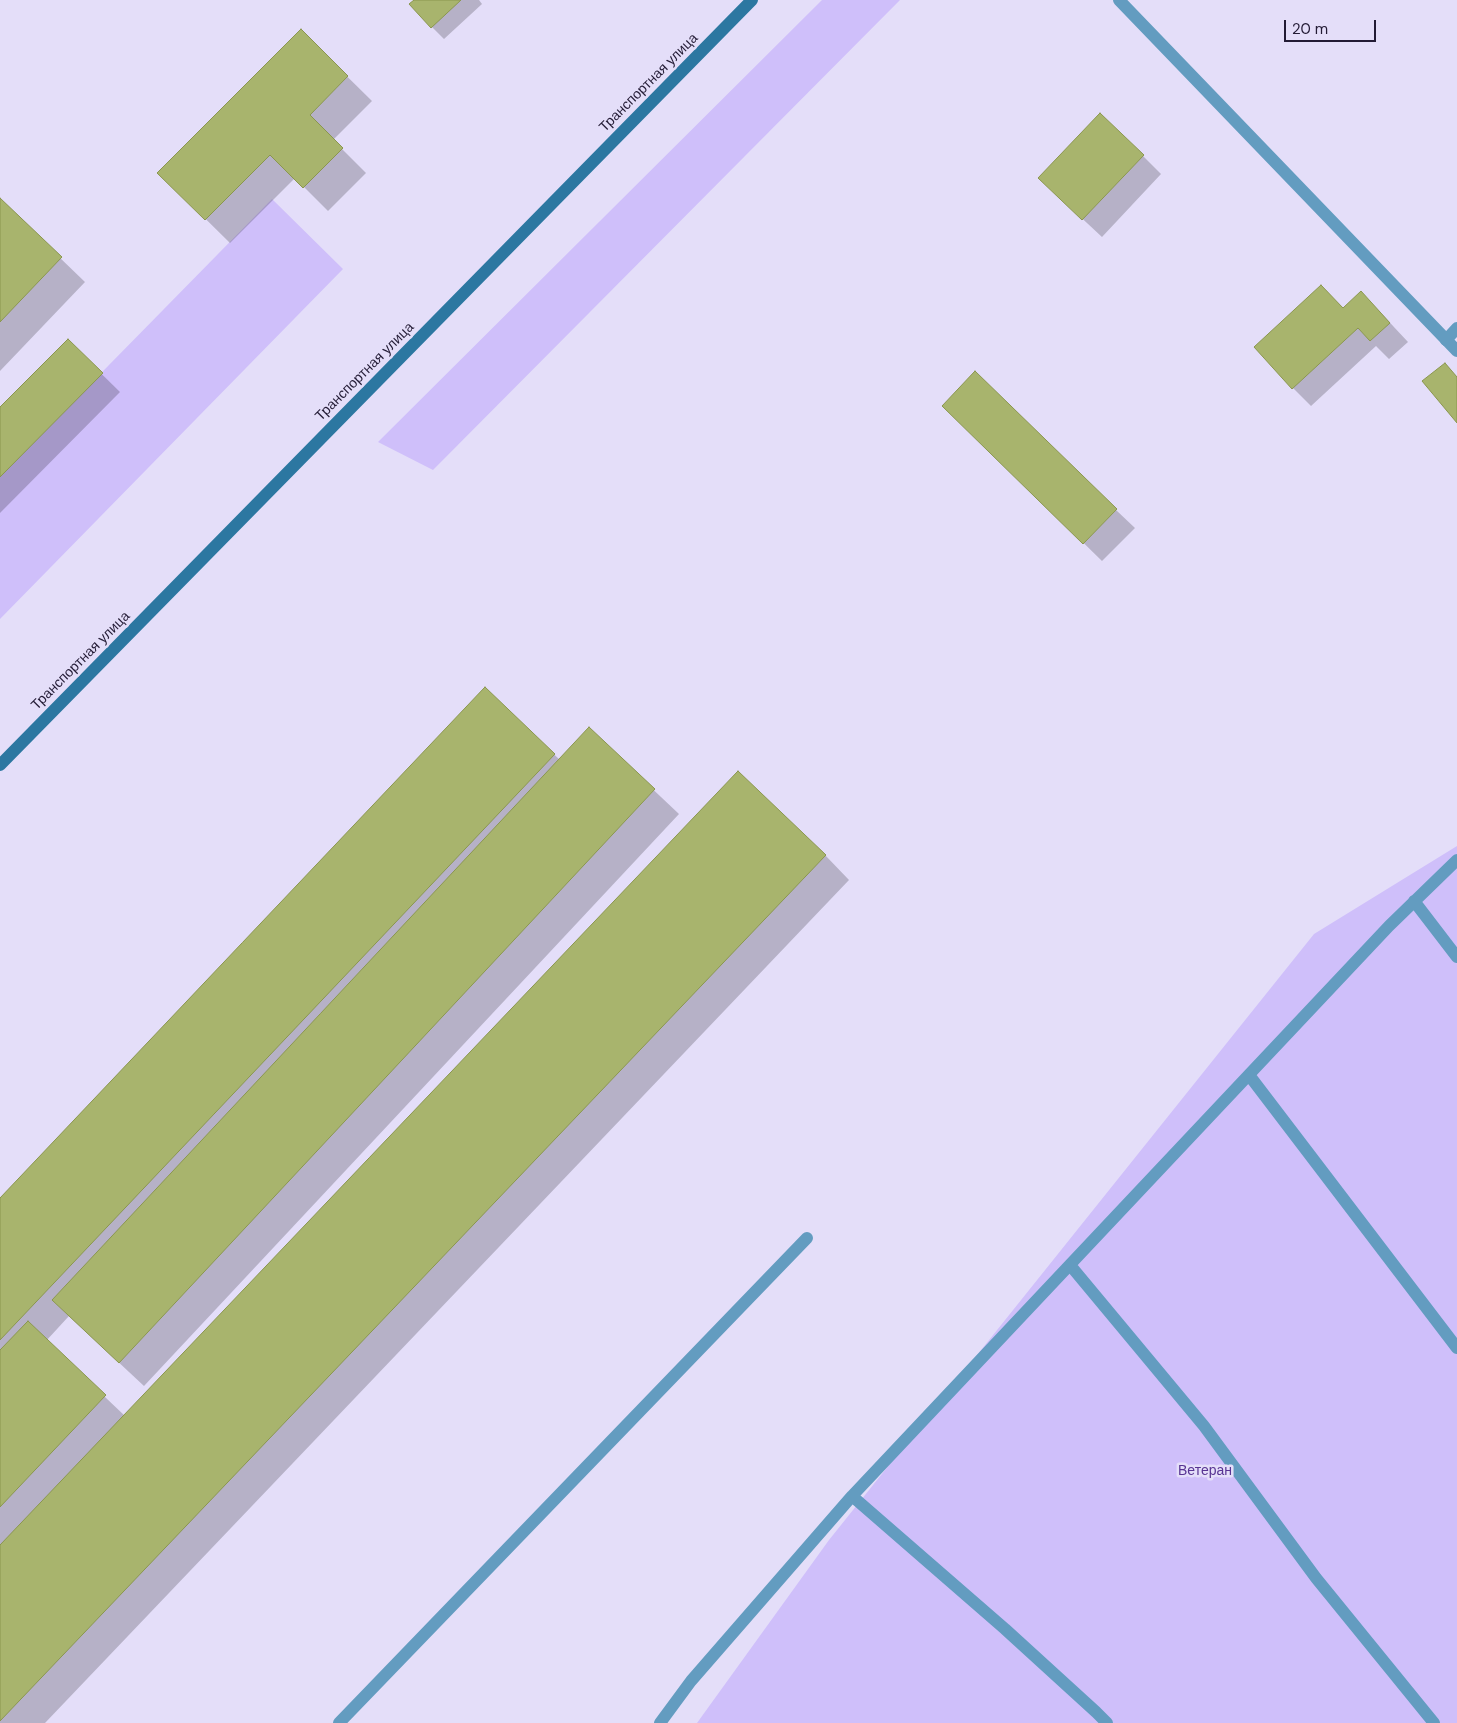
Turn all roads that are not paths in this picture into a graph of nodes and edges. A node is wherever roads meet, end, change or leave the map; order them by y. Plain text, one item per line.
1 (752, 0) edge
2 (1119, 0) edge
3 (1457, 328) edge
4 (1446, 340) junction
5 (1457, 351) edge
6 (0, 765) edge
7 (1457, 860) edge
8 (1414, 901) junction
9 (1457, 957) edge
10 (1249, 1075) junction
11 (807, 1238) dead end
12 (1070, 1265) junction
13 (1457, 1348) edge
14 (852, 1496) junction
15 (339, 1723) edge
16 (660, 1723) edge
17 (1107, 1723) edge
18 (1434, 1723) edge

1 - 6 main road, Транспортная улица
2 - 4 street
3 - 4 street
4 - 5 street
7 - 8 street
8 - 9 street
8 - 10 street
10 - 12 street
10 - 13 street
11 - 15 street
12 - 14 street
12 - 18 street
14 - 16 street
14 - 17 street

